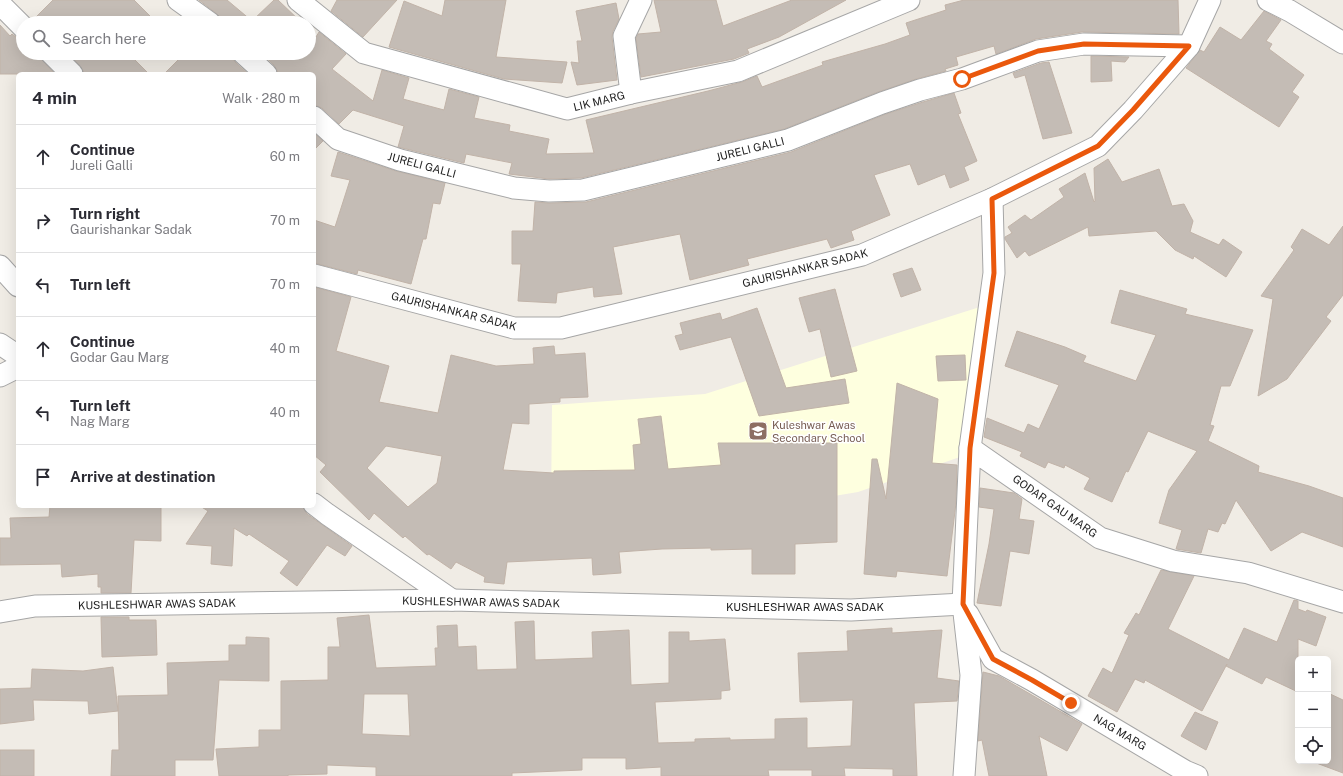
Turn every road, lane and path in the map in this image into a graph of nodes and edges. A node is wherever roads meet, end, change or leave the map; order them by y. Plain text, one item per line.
1 (178, 0) edge
2 (298, 0) edge
3 (641, 0) edge
4 (909, 0) edge
5 (1210, 0) edge
6 (1268, 0) edge
7 (0, 4) edge
8 (200, 16) edge
9 (16, 19) edge
10 (1343, 43) edge
11 (1189, 46) junction
12 (57, 60) edge
13 (251, 60) edge
14 (70, 72) edge
15 (264, 72) edge
16 (631, 94) junction
17 (316, 119) edge
18 (992, 199) junction
19 (0, 266) edge
20 (316, 276) edge
21 (16, 284) edge
22 (0, 344) edge
23 (16, 355) edge
24 (16, 368) edge
25 (0, 376) edge
26 (970, 448) junction
27 (316, 506) edge
28 (452, 600) junction
29 (1343, 602) edge
30 (963, 604) junction
31 (0, 612) edge
32 (964, 776) edge
33 (1196, 776) edge

1 - 8 street
2 - 16 street, LIK MARG
3 - 16 street
4 - 16 street, LIK MARG
5 - 11 street, GAURISHANKAR SADAK
6 - 10 street
7 - 9 street
11 - 17 street, JURELI GALLI
11 - 18 street, GAURISHANKAR SADAK
12 - 14 street
13 - 15 street
18 - 20 street, GAURISHANKAR SADAK
18 - 26 street
19 - 21 street
22 - 23 street
24 - 25 street
26 - 29 street, GODAR GAU MARG
26 - 30 street
27 - 28 street
28 - 30 street, KUSHLESHWAR AWAS SADAK
28 - 31 street, KUSHLESHWAR AWAS SADAK
30 - 32 street
30 - 33 street, NAG MARG

